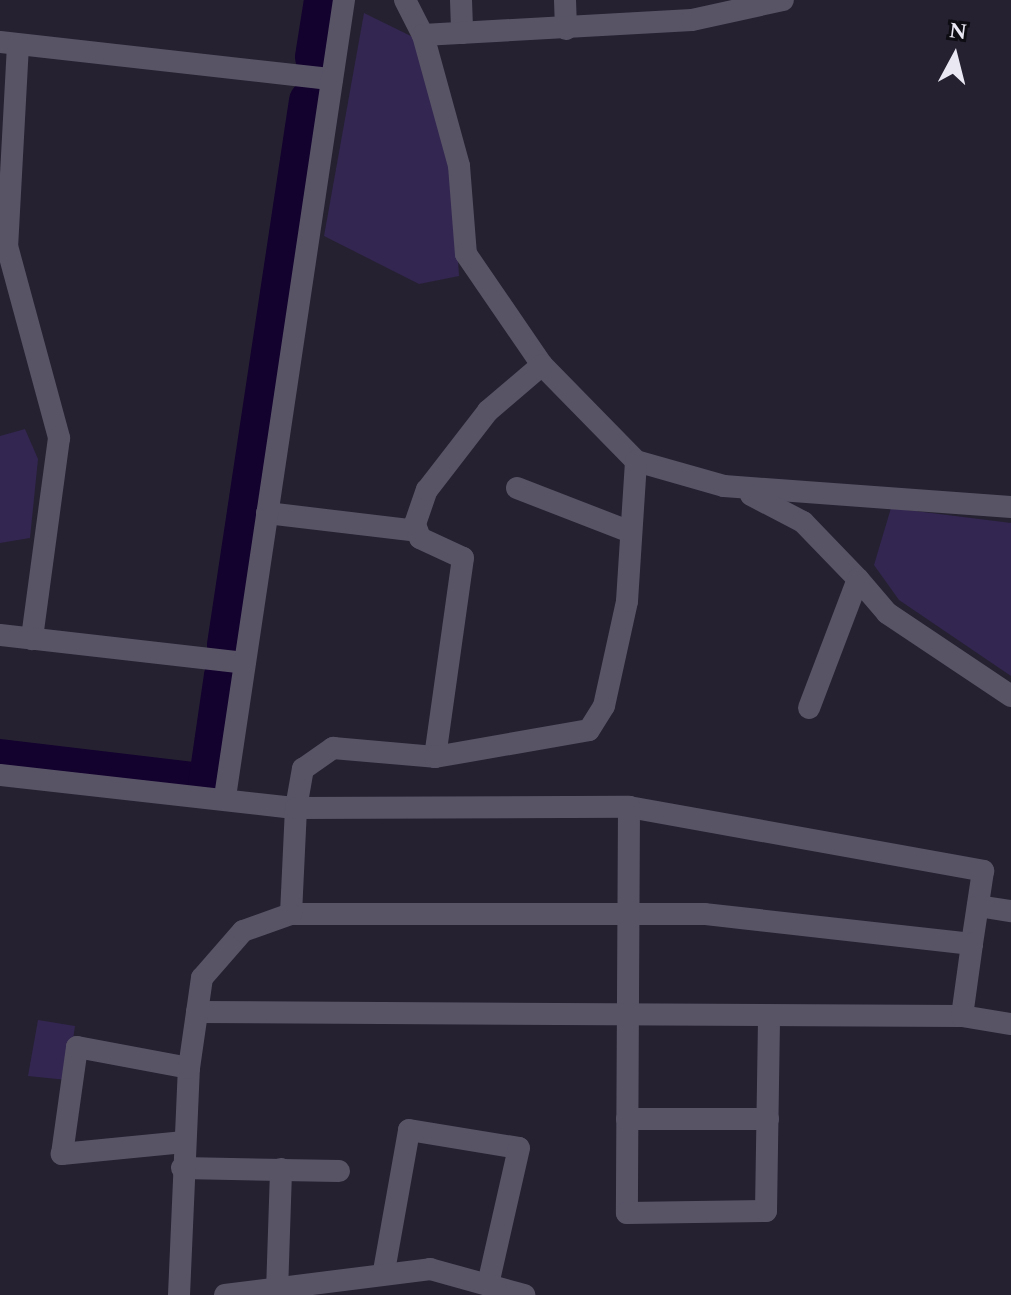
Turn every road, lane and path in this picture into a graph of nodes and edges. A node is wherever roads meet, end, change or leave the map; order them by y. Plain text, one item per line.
1 (344, 0) edge
2 (405, 0) edge
3 (461, 0) edge
4 (565, 0) edge
5 (783, 0) edge
6 (566, 29) junction
7 (462, 33) junction
8 (423, 35) junction
9 (9, 44) edge
10 (332, 79) junction
11 (542, 365) junction
12 (636, 461) junction
13 (724, 486) junction
14 (517, 488) dead end
15 (1011, 507) edge
16 (267, 513) junction
17 (417, 531) junction
18 (628, 531) junction
19 (858, 579) junction
20 (0, 635) edge
21 (32, 639) junction
22 (244, 663) junction
23 (1011, 696) edge
24 (809, 708) dead end
25 (435, 757) junction
26 (0, 775) edge
27 (225, 797) junction
28 (629, 807) junction
29 (296, 808) junction
30 (978, 906) junction
31 (1011, 911) edge
32 (627, 912) junction
33 (291, 914) junction
34 (972, 944) junction
35 (197, 1012) junction
36 (627, 1016) junction
37 (769, 1016) junction
38 (962, 1016) junction
39 (1011, 1024) edge
40 (189, 1068) junction
41 (627, 1119) junction
42 (768, 1119) junction
43 (184, 1142) junction
44 (182, 1168) junction
45 (281, 1169) junction
46 (339, 1171) dead end
47 (384, 1271) junction
48 (488, 1285) junction
49 (277, 1292) junction
50 (179, 1295) edge
51 (225, 1295) edge
52 (524, 1295) edge

1 - 10 street
2 - 8 street
3 - 7 street
4 - 6 street
5 - 6 street
6 - 7 street
7 - 8 street
8 - 11 street
9 - 10 street
9 - 21 street
10 - 16 street
11 - 12 street
11 - 17 street
12 - 13 street
12 - 18 street
13 - 15 street
13 - 19 street
14 - 18 street
16 - 17 street
16 - 22 street
17 - 25 street
18 - 25 street
19 - 23 street
19 - 24 street
20 - 21 street
21 - 22 street
22 - 27 street
25 - 29 street
26 - 27 street
27 - 29 street
28 - 29 street
28 - 30 street
28 - 32 street
29 - 33 street
30 - 31 street
30 - 34 street
32 - 33 street
32 - 34 street
32 - 36 street
33 - 35 street
34 - 38 street
35 - 36 street
35 - 40 street
36 - 37 street
36 - 41 street
37 - 38 street
37 - 42 street
38 - 39 street
40 - 43 street
40 - 43 street
41 - 42 street
41 - 42 street
43 - 44 street
44 - 45 street
44 - 50 street
45 - 46 street
45 - 49 street
47 - 48 street
47 - 48 street
47 - 49 street
48 - 52 street
49 - 51 street

